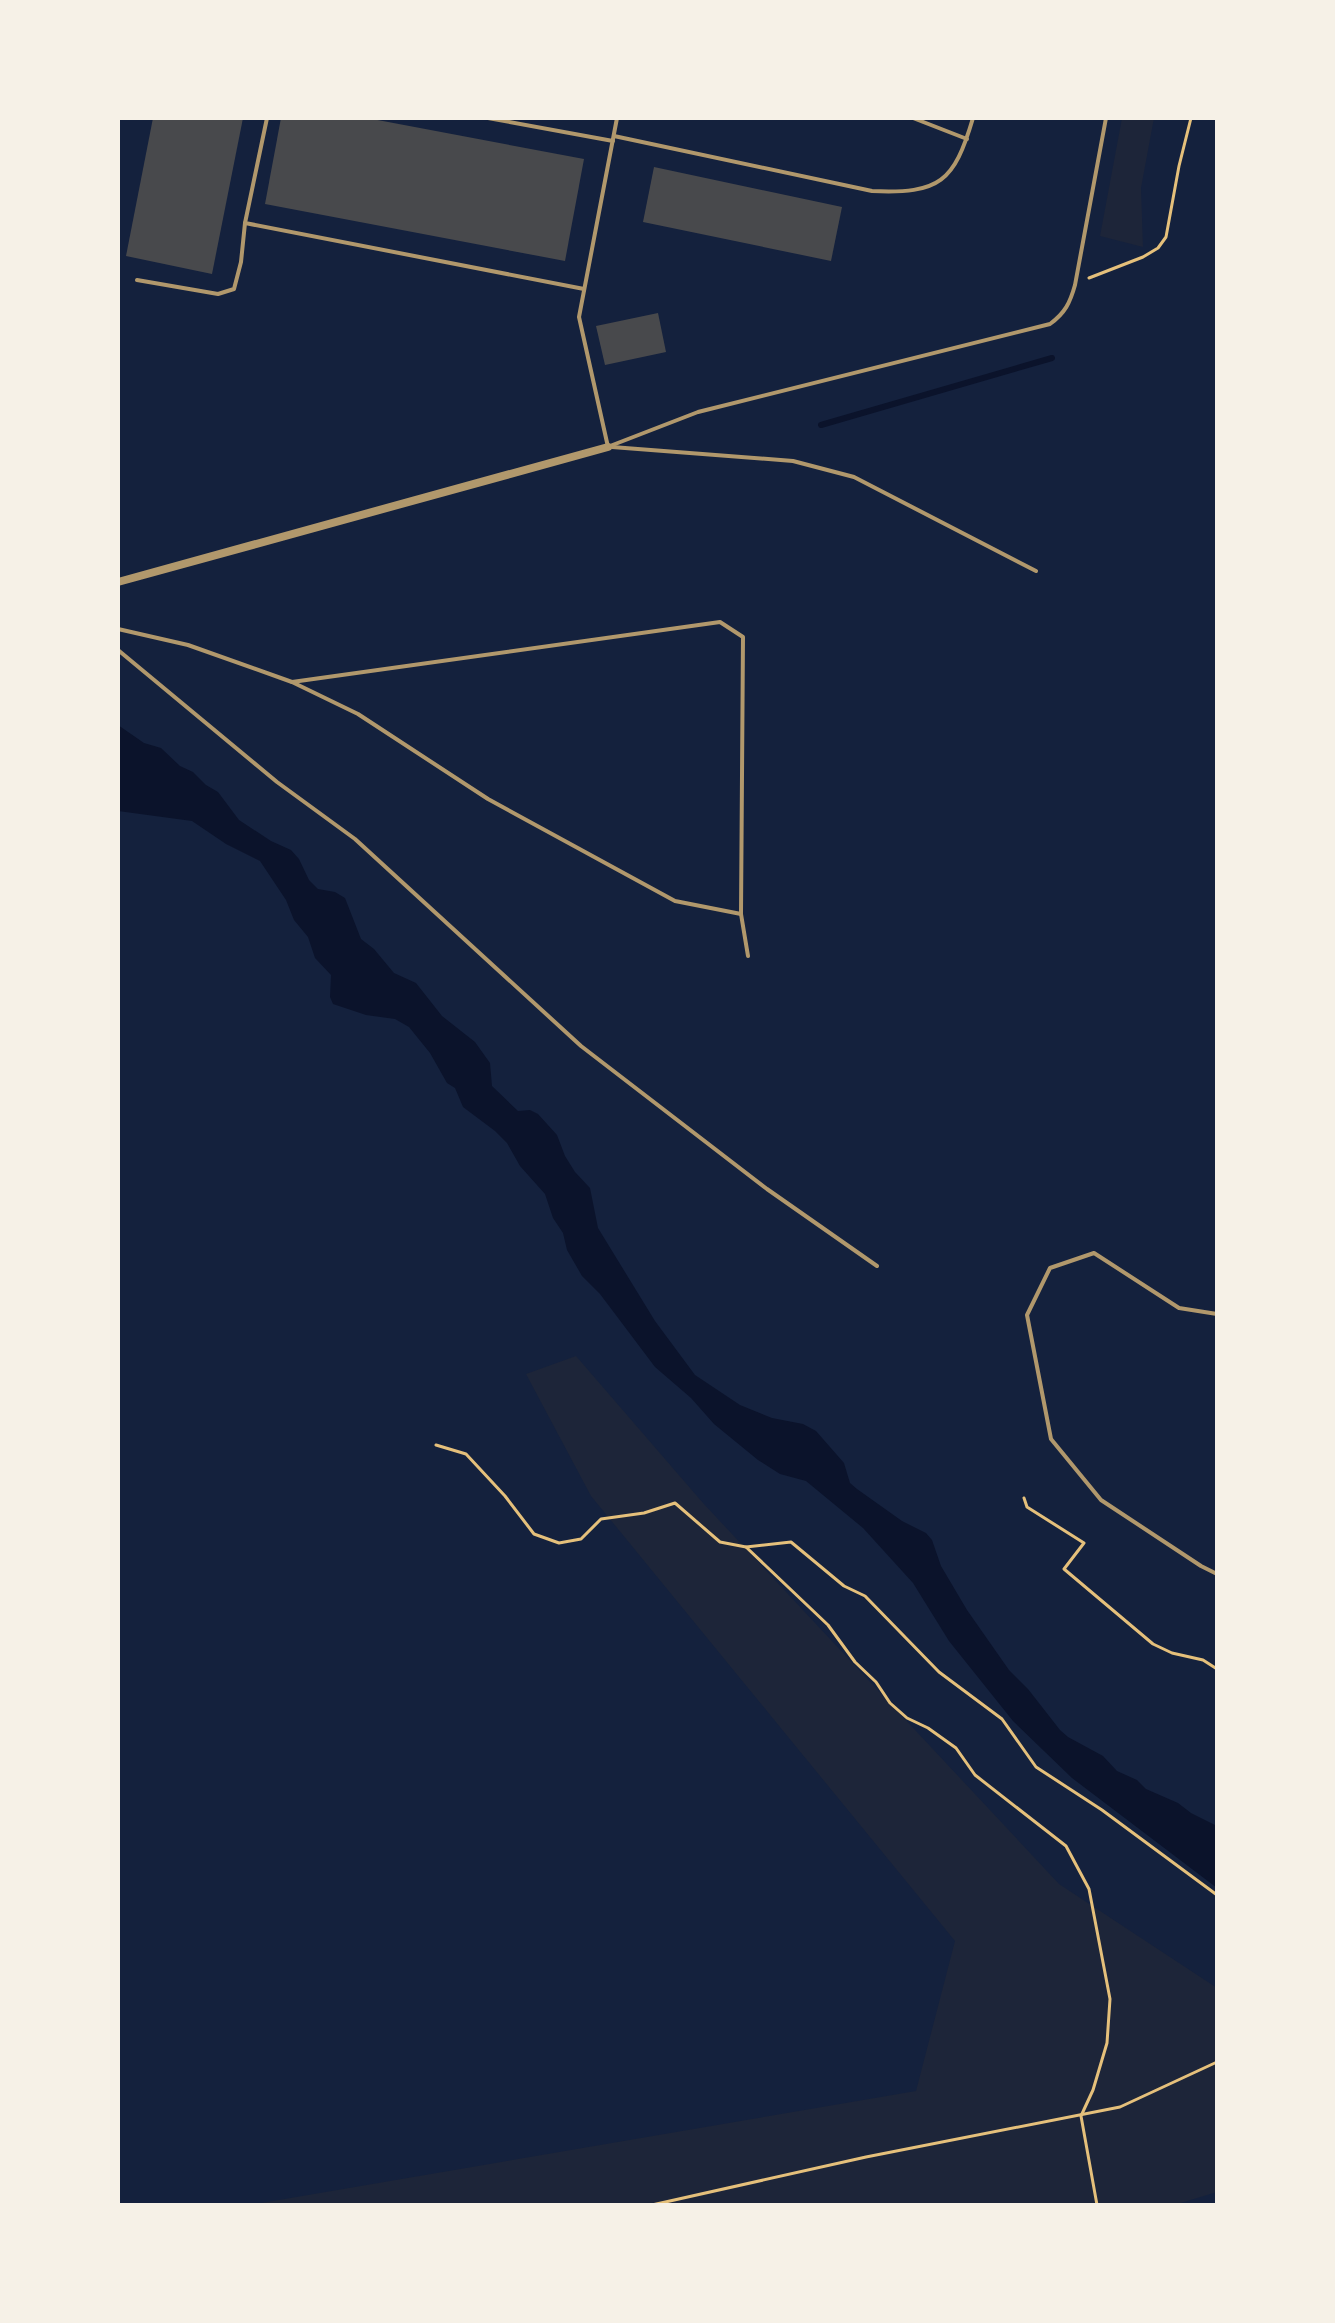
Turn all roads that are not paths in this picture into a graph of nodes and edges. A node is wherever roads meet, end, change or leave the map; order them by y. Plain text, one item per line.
1 (267, 118) edge
2 (488, 118) edge
3 (617, 118) edge
4 (913, 118) edge
5 (973, 118) edge
6 (1106, 118) edge
7 (613, 138) junction
8 (967, 139) junction
9 (245, 223) junction
10 (137, 280) dead end
11 (584, 289) junction
12 (608, 447) junction
13 (1036, 571) dead end
14 (118, 582) edge
15 (118, 629) edge
16 (118, 650) edge
17 (292, 682) junction
18 (741, 914) junction
19 (748, 956) dead end
20 (877, 1266) dead end
21 (1217, 1314) edge
22 (1217, 1574) edge

1 - 9 lane
2 - 7 lane
3 - 7 lane
4 - 8 lane
5 - 8 lane
6 - 12 lane
7 - 8 lane
7 - 11 lane
9 - 10 lane
9 - 11 lane
11 - 12 lane
12 - 13 lane
12 - 14 street
15 - 17 lane
16 - 20 lane
17 - 18 lane
17 - 18 lane
18 - 19 lane
21 - 22 lane

